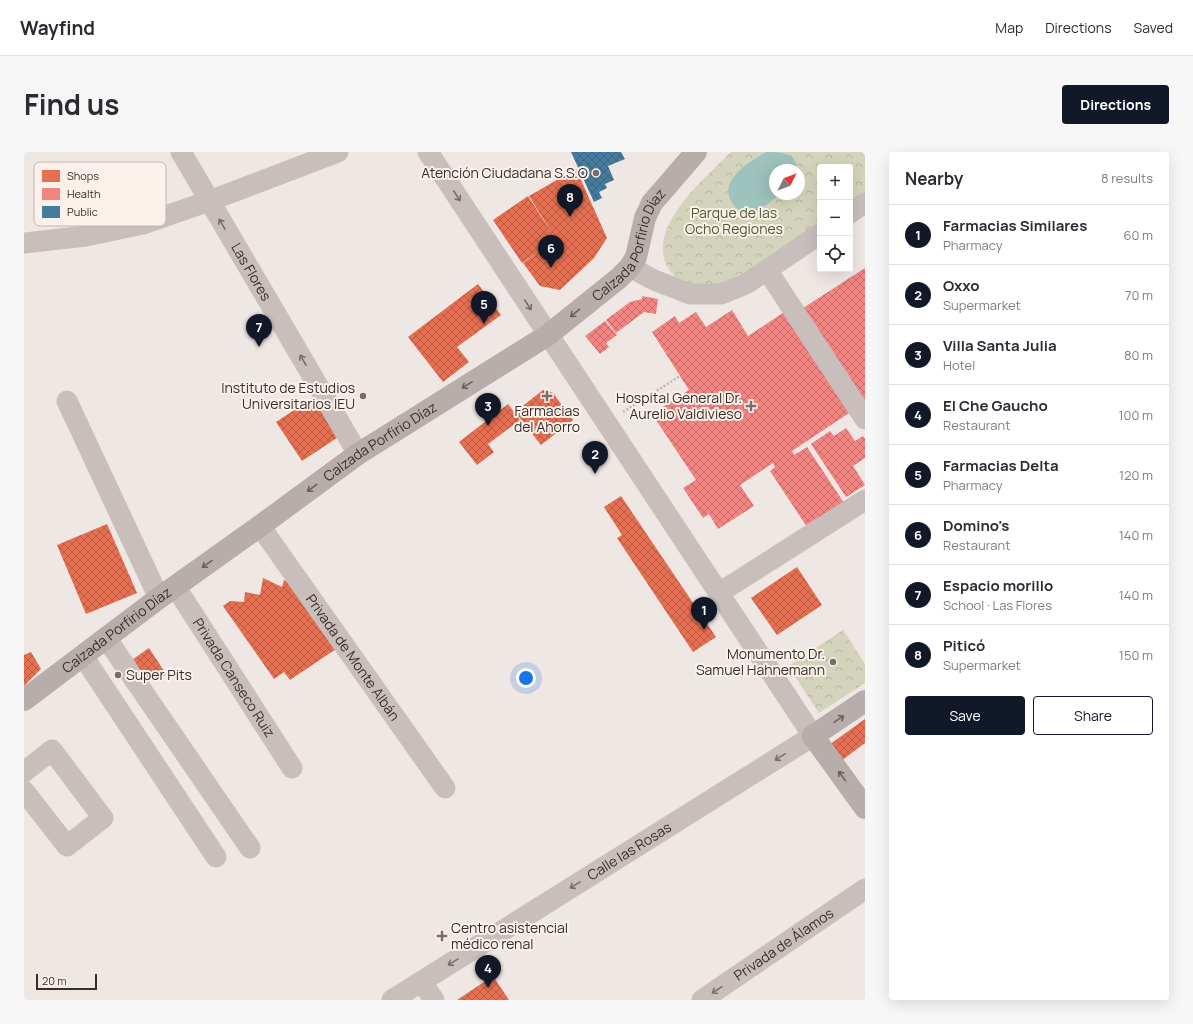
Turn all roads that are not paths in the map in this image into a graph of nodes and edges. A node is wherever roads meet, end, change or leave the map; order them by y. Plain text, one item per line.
1 (181, 152) edge
2 (338, 152) edge
3 (428, 152) edge
4 (696, 152) edge
5 (209, 201) junction
6 (865, 203) edge
7 (853, 212) edge
8 (166, 216) edge
9 (134, 226) edge
10 (817, 236) edge
11 (24, 243) edge
12 (630, 267) junction
13 (767, 270) junction
14 (548, 335) junction
15 (67, 401) dead end
16 (865, 419) edge
17 (358, 454) junction
18 (865, 500) edge
19 (260, 526) junction
20 (167, 592) junction
21 (719, 593) junction
22 (106, 638) junction
23 (83, 656) junction
24 (24, 700) edge
25 (865, 701) edge
26 (813, 736) junction
27 (292, 768) dead end
28 (24, 772) edge
29 (445, 788) dead end
30 (24, 791) edge
31 (865, 808) edge
32 (250, 848) dead end
33 (216, 856) dead end
34 (865, 889) edge
35 (422, 982) junction
36 (392, 1000) edge
37 (434, 1000) edge
38 (702, 1000) edge

1 - 5 street, Las Flores
2 - 5 street
3 -> 14 street
4 - 12 main road, Calzada Porfirio Díaz
5 - 8 street
17 -> 5 street, Las Flores
6 - 7 street
9 - 11 street
10 - 13 street
12 - 13 street
12 -> 14 main road, Calzada Porfirio Díaz
13 - 16 street
14 -> 17 main road, Calzada Porfirio Díaz
14 - 21 street
15 - 20 street, Privada Canseco Ruiz
17 -> 19 main road, Calzada Porfirio Díaz
18 - 21 street
19 -> 20 main road, Calzada Porfirio Díaz
19 - 29 street, Privada de Monte Albán
20 - 22 main road, Calzada Porfirio Díaz
20 - 27 street, Privada Canseco Ruiz
21 - 26 street
22 - 23 main road, Calzada Porfirio Díaz
22 - 32 street
23 - 24 main road, Calzada Porfirio Díaz
23 - 33 street
26 -> 25 main road, Calle las Rosas
31 -> 26 main road
26 -> 35 street, Calle las Rosas
28 - 30 street
34 -> 38 street, Privada de Álamos
35 - 36 street, Calle las Rosas
35 - 37 street

